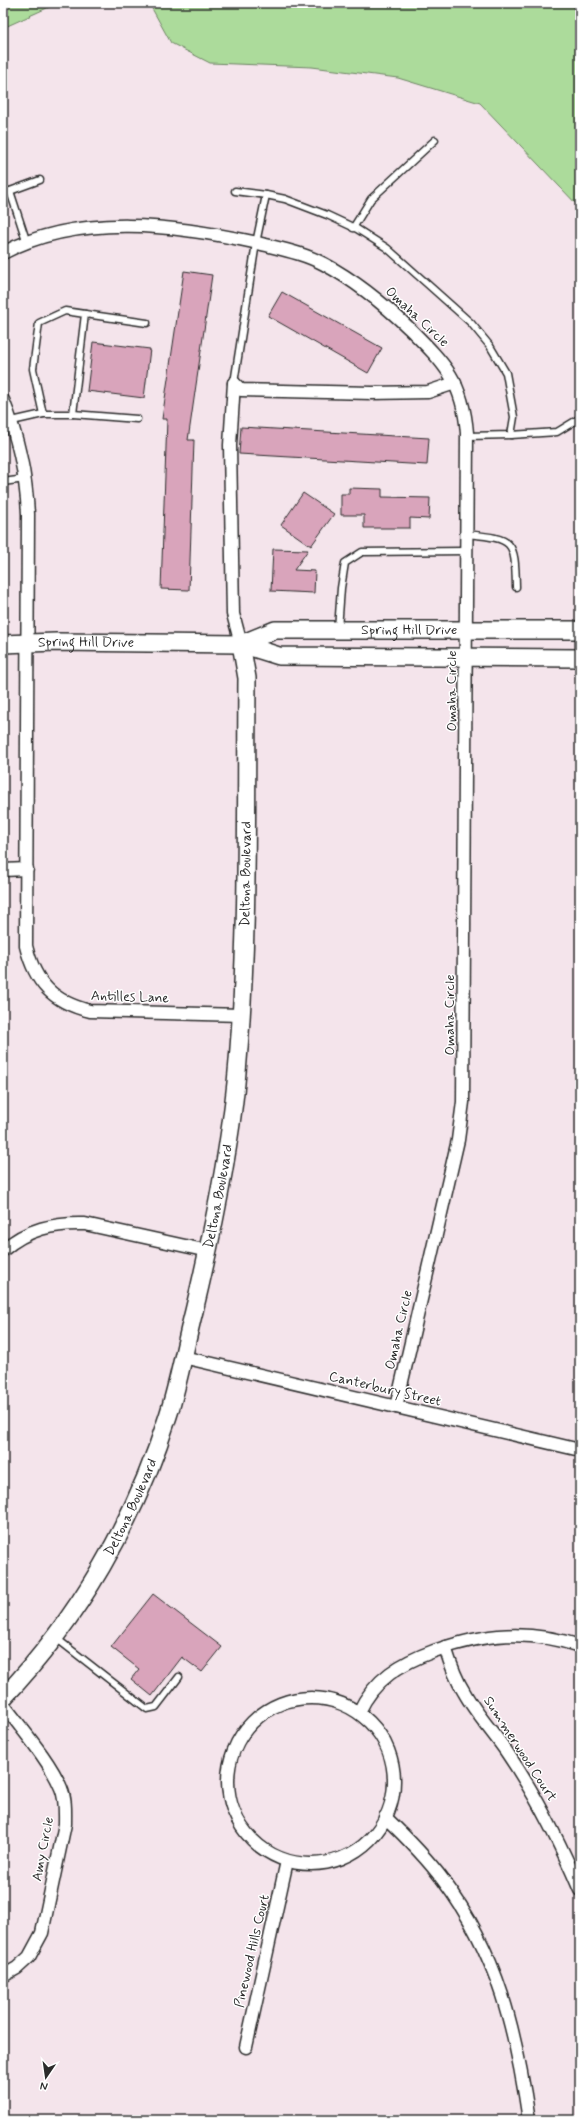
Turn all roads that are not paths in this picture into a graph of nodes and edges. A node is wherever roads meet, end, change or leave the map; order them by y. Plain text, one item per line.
1 (435, 140) dead end
2 (40, 180) dead end
3 (10, 191) junction
4 (235, 191) dead end
5 (3, 194) edge
6 (266, 195) junction
7 (353, 228) junction
8 (27, 243) junction
9 (256, 243) junction
10 (3, 253) edge
11 (85, 314) junction
12 (147, 323) dead end
13 (234, 383) junction
14 (455, 383) junction
15 (3, 400) edge
16 (43, 414) junction
17 (74, 414) junction
18 (580, 418) edge
19 (137, 419) dead end
20 (12, 421) junction
21 (511, 435) junction
22 (467, 436) junction
23 (26, 479) junction
24 (3, 482) edge
25 (466, 534) junction
26 (466, 551) junction
27 (516, 587) dead end
28 (466, 630) junction
29 (580, 630) edge
30 (338, 631) junction
31 (28, 643) junction
32 (3, 644) edge
33 (241, 644) junction
34 (467, 657) junction
35 (580, 658) edge
36 (27, 869) junction
37 (3, 870) edge
38 (241, 1015) junction
39 (3, 1250) edge
40 (208, 1251) junction
41 (183, 1357) junction
42 (396, 1407) junction
43 (580, 1450) edge
44 (55, 1637) junction
45 (580, 1646) edge
46 (445, 1647) junction
47 (179, 1677) dead end
48 (3, 1698) edge
49 (3, 1704) edge
50 (359, 1712) junction
51 (385, 1817) junction
52 (287, 1861) junction
53 (580, 1890) edge
54 (3, 1976) edge
55 (246, 2047) dead end
56 (529, 2120) edge

1 - 7 lane
2 - 3 lane
3 - 5 lane
3 - 8 lane
4 - 6 lane
6 - 7 lane
6 - 9 lane
7 - 21 lane
8 - 9 street, Omaha Circle
8 - 10 street, Omaha Circle
9 - 13 lane
9 - 14 street, Omaha Circle
11 - 12 lane
11 - 16 lane
11 - 17 lane
13 - 14 street
13 - 33 street
14 - 22 street, Omaha Circle
15 - 20 street, Antilles Lane
16 - 17 lane
16 - 20 lane
17 - 19 lane
18 - 21 lane
20 - 23 street, Antilles Lane
21 - 22 lane
22 - 25 street, Omaha Circle
23 - 24 lane
23 - 31 street, Antilles Lane
25 - 26 street, Omaha Circle
25 - 27 lane
26 - 28 street, Omaha Circle
26 - 30 lane
28 - 29 main road, Spring Hill Drive
28 - 30 main road, Spring Hill Drive
28 - 34 street, Omaha Circle
30 - 33 main road, Spring Hill Drive
31 - 32 main road, Spring Hill Drive
31 - 33 main road, Spring Hill Drive
31 - 36 street, Antilles Lane
33 - 34 main road, Spring Hill Drive
33 - 38 main road, Deltona Boulevard
34 - 35 main road, Spring Hill Drive
34 - 42 street, Omaha Circle
36 - 37 street
36 - 38 street, Antilles Lane
38 - 40 main road, Deltona Boulevard
39 - 40 street
40 - 41 main road, Deltona Boulevard
41 - 42 street, Canterbury Street
41 - 44 main road, Deltona Boulevard
42 - 43 street, Canterbury Street
44 - 47 lane
44 - 48 main road, Deltona Boulevard
45 - 46 street
46 - 50 street
46 - 53 street, Summerwood Court
49 - 54 street, Amy Circle
50 - 51 street
50 - 52 street
51 - 52 street
51 - 56 street
52 - 55 street, Pinewood Hills Court

